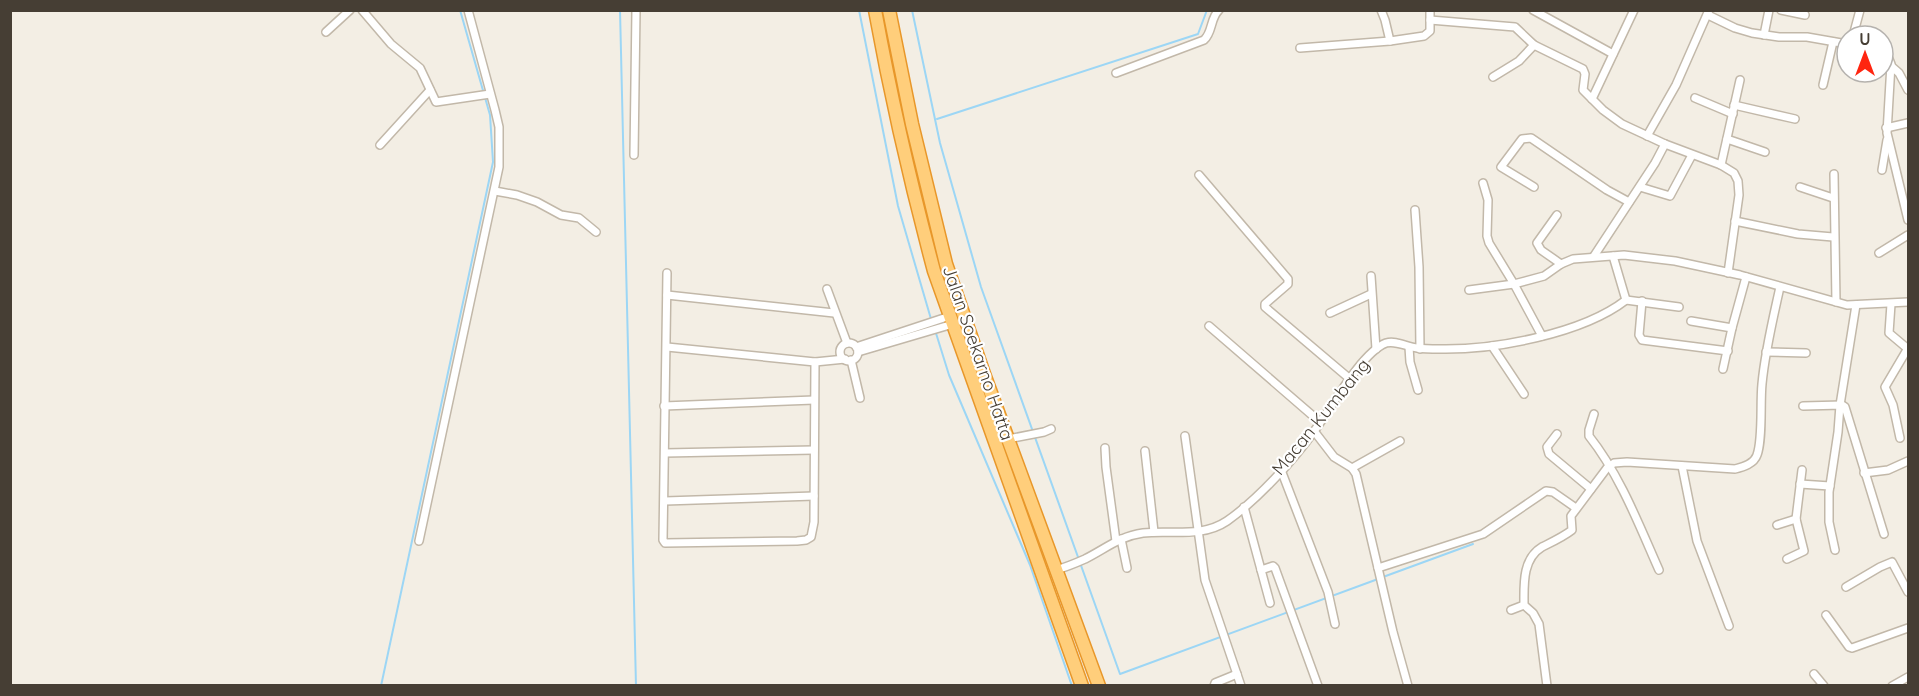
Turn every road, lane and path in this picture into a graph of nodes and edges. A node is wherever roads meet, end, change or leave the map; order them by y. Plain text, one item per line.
1 (350, 10) edge
2 (362, 10) edge
3 (468, 10) edge
4 (636, 10) edge
5 (875, 10) edge
6 (889, 10) edge
7 (1219, 10) edge
8 (1381, 10) edge
9 (1430, 10) edge
10 (1533, 10) edge
11 (1634, 10) edge
12 (1770, 10) edge
13 (1781, 10) edge
14 (1708, 13) edge
15 (1806, 15) dead end
16 (1430, 20) junction
17 (326, 32) dead end
18 (1764, 35) junction
19 (1390, 41) junction
20 (1833, 42) joint
21 (1534, 45) junction
22 (1300, 48) dead end
23 (1613, 54) junction
24 (1895, 70) edge
25 (1116, 73) dead end
26 (1493, 77) dead end
27 (1740, 80) dead end
28 (1890, 84) edge
29 (1823, 85) dead end
30 (430, 90) junction
31 (1908, 90) edge
32 (489, 94) junction
33 (1695, 98) dead end
34 (1592, 99) junction
35 (1734, 105) junction
36 (1733, 114) junction
37 (1795, 118) dead end
38 (1908, 123) edge
39 (1886, 128) junction
40 (1647, 136) junction
41 (1888, 138) junction
42 (1727, 139) junction
43 (1665, 144) junction
44 (380, 145) dead end
45 (1765, 152) dead end
46 (634, 155) dead end
47 (1692, 155) junction
48 (1721, 165) junction
49 (1882, 170) dead end
50 (1834, 174) dead end
51 (1199, 175) dead end
52 (1483, 183) dead end
53 (927, 186) junction
54 (1534, 186) dead end
55 (1640, 186) junction
56 (1800, 187) dead end
57 (913, 190) junction
58 (495, 191) junction
59 (1833, 198) junction
60 (1629, 202) junction
61 (1415, 210) dead end
62 (1557, 215) dead end
63 (1908, 220) edge
64 (1735, 221) junction
65 (596, 232) dead end
66 (1908, 235) edge
67 (1833, 237) junction
68 (1879, 253) dead end
69 (1594, 256) junction
70 (1613, 256) junction
71 (1561, 264) junction
72 (667, 273) dead end
73 (1728, 273) junction
74 (1371, 276) dead end
75 (1746, 277) junction
76 (1514, 284) junction
77 (1780, 287) junction
78 (826, 289) dead end
79 (1468, 290) dead end
80 (1371, 294) junction
81 (667, 295) junction
82 (1626, 300) junction
83 (1642, 301) junction
84 (1836, 302) junction
85 (1908, 302) edge
86 (1891, 304) junction
87 (1856, 305) junction
88 (1679, 307) dead end
89 (834, 313) junction
90 (1330, 313) dead end
91 (1691, 321) dead end
92 (947, 322) junction
93 (1209, 326) dead end
94 (1732, 328) junction
95 (1542, 336) junction
96 (847, 344) junction
97 (667, 346) junction
98 (1492, 346) junction
99 (1409, 347) junction
100 (1908, 348) edge
101 (857, 349) junction
102 (1376, 349) junction
103 (1420, 349) junction
104 (1728, 351) junction
105 (1766, 352) junction
106 (1806, 352) dead end
107 (848, 360) junction
108 (815, 362) junction
109 (1723, 369) dead end
110 (1350, 379) junction
111 (1418, 390) dead end
112 (1524, 394) dead end
113 (860, 398) dead end
114 (814, 400) junction
115 (1840, 405) junction
116 (664, 406) junction
117 (1803, 406) dead end
118 (1594, 414) dead end
119 (1320, 422) junction
120 (1051, 429) dead end
121 (1314, 431) junction
122 (1557, 434) dead end
123 (1185, 436) dead end
124 (1900, 438) dead end
125 (1008, 439) junction
126 (1400, 441) dead end
127 (1105, 448) dead end
128 (814, 450) junction
129 (1145, 451) dead end
130 (665, 453) junction
131 (1908, 461) edge
132 (1610, 465) junction
133 (1682, 466) junction
134 (1352, 468) junction
135 (1281, 470) junction
136 (1802, 470) dead end
137 (1864, 473) junction
138 (1800, 484) junction
139 (1830, 486) junction
140 (1591, 489) junction
141 (814, 496) junction
142 (665, 501) junction
143 (1244, 507) junction
144 (1576, 508) junction
145 (1796, 519) junction
146 (1777, 525) dead end
147 (1154, 532) junction
148 (1198, 532) junction
149 (1884, 534) dead end
150 (1119, 540) junction
151 (419, 541) dead end
152 (1835, 550) dead end
153 (1787, 559) dead end
154 (1127, 568) dead end
155 (1056, 570) junction
156 (1261, 570) junction
157 (1659, 570) dead end
158 (1380, 574) junction
159 (1846, 587) dead end
160 (1908, 592) edge
161 (1270, 603) dead end
162 (1524, 605) junction
163 (1511, 610) dead end
164 (1826, 615) dead end
165 (1335, 624) dead end
166 (1729, 626) dead end
167 (1908, 628) edge
168 (1237, 674) junction
169 (1814, 674) dead end
170 (1908, 677) edge
171 (1082, 686) edge
172 (1099, 686) edge
173 (1214, 686) edge
174 (1241, 686) edge
175 (1318, 686) edge
176 (1408, 686) edge
177 (1547, 686) edge
178 (1824, 686) edge
179 (1892, 686) edge

1 - 17 street
2 - 30 street
3 - 32 street
4 - 46 street
5 - 57 highway, Jalan Soekarno Hatta
6 - 53 highway, Jalan Soekarno Hatta
7 - 25 street
8 - 19 street
9 - 16 street
10 - 23 street
11 - 23 street
12 - 18 street
13 - 15 street
14 - 18 street
14 - 40 street
16 - 19 street
16 - 21 street
18 - 20 street
19 - 22 street
20 - 29 street
21 - 26 street
21 - 34 street
23 - 34 street
24 - 31 street
27 - 35 street
28 - 39 street
30 - 32 street
30 - 44 street
32 - 58 street
33 - 36 street
34 - 40 street
35 - 36 street
35 - 37 street
36 - 42 street
38 - 39 street
39 - 41 street
40 - 43 street
41 - 49 street
41 - 63 street
42 - 45 street
42 - 48 street
43 - 47 street
43 - 55 street
47 - 48 street
47 - 55 street
48 - 64 street
50 - 59 street
51 - 110 street
52 - 76 street
53 - 57 highway
53 - 125 highway, Jalan Soekarno Hatta
54 - 60 street
55 - 60 street
56 - 59 street
57 - 92 highway, Jalan Soekarno Hatta
58 - 65 street
58 - 151 street
59 - 67 street
60 - 69 street
61 - 103 street
62 - 71 street
64 - 67 street
64 - 73 street
66 - 68 street
67 - 84 street
69 - 70 street
69 - 71 street
70 - 73 street
70 - 82 street
71 - 76 street
72 - 81 street
73 - 75 street
74 - 80 street
75 - 77 street
75 - 94 street
76 - 79 street
76 - 95 street
77 - 84 street
77 - 105 street
78 - 89 street
80 - 90 street
80 - 102 street
81 - 89 street
81 - 97 street
82 - 83 street
82 - 95 street, Macan Kumbang
83 - 88 street
83 - 104 street
84 - 87 street
85 - 86 street
86 - 87 street
86 - 100 street
87 - 115 street
89 - 96 street
91 - 94 street
92 - 101 street
92 - 101 street
92 - 171 highway, Jalan Soekarno Hatta
93 - 119 street
94 - 104 street
95 - 98 street, Macan Kumbang
96 - 101 street
96 - 107 street
97 - 108 street
97 - 116 street
98 - 103 street, Macan Kumbang
98 - 112 street
99 - 102 street, Macan Kumbang
99 - 103 street, Macan Kumbang
99 - 111 street
100 - 124 street
101 - 107 street
102 - 110 street, Macan Kumbang
104 - 109 street
105 - 106 street
105 - 133 street
107 - 108 street
107 - 113 street
108 - 114 street
110 - 119 street, Macan Kumbang
114 - 116 street
114 - 128 street
115 - 117 street
115 - 137 street
115 - 139 street
116 - 130 street
118 - 132 street
119 - 121 street, Macan Kumbang
120 - 125 street
121 - 134 street
121 - 135 street, Macan Kumbang
122 - 140 street
123 - 148 street
125 - 155 highway, Jalan Soekarno Hatta
126 - 134 street
127 - 150 street
128 - 130 street
128 - 141 street
129 - 147 street
130 - 142 street
131 - 137 street
132 - 133 street
132 - 140 street
132 - 157 street
133 - 166 street
134 - 158 street
135 - 143 street, Macan Kumbang
135 - 165 street
136 - 138 street
137 - 149 street
138 - 139 street
138 - 145 street
139 - 152 street
140 - 144 street
141 - 142 street
141 - 142 street
143 - 148 street, Macan Kumbang
143 - 156 street
144 - 158 street
144 - 162 street
145 - 146 street
145 - 153 street
147 - 148 street, Macan Kumbang
147 - 150 street, Macan Kumbang
148 - 168 street
150 - 154 street
150 - 155 street, Macan Kumbang
155 - 172 highway, Jalan Soekarno Hatta
156 - 161 street
156 - 175 street
158 - 176 street
159 - 160 street
162 - 163 street
162 - 177 street
164 - 167 street
168 - 173 street
168 - 174 street
169 - 178 street
170 - 179 street

